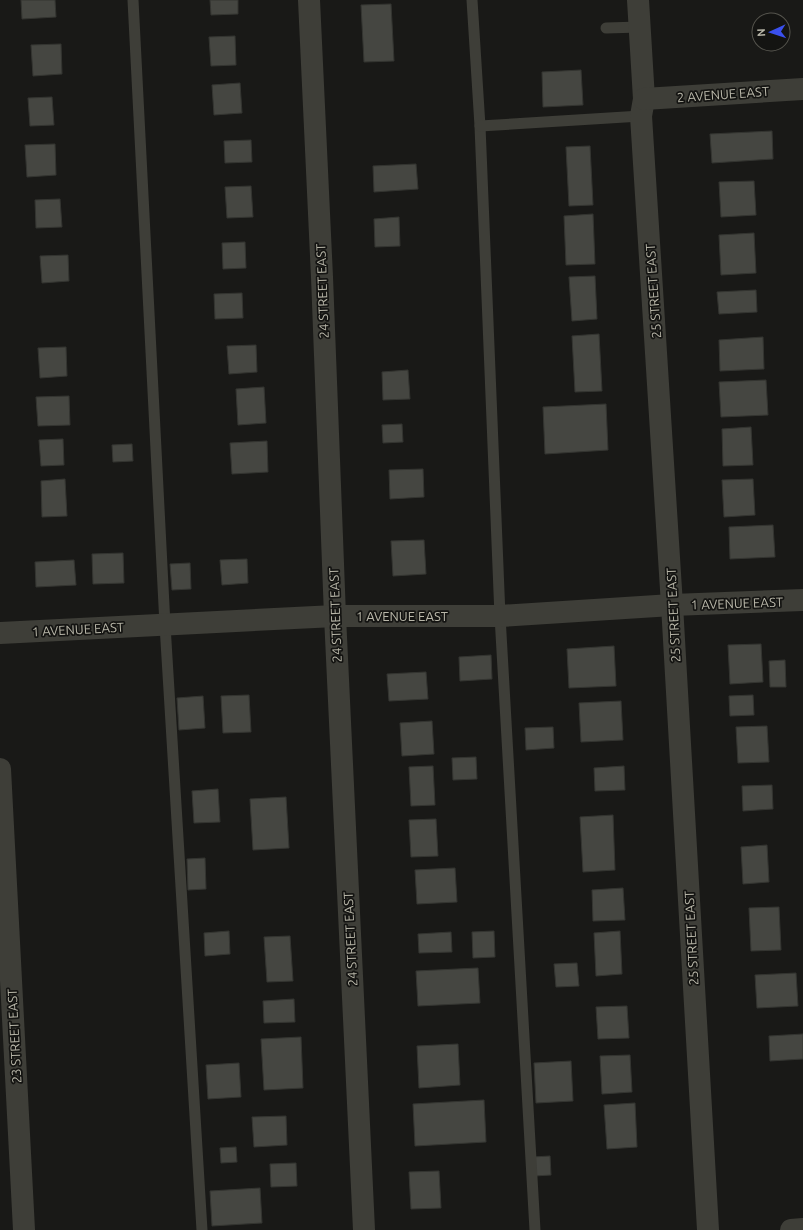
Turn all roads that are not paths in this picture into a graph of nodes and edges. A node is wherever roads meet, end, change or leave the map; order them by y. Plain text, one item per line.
1 (134, 0) edge
2 (309, 0) edge
3 (472, 0) edge
4 (638, 0) edge
5 (640, 27) junction
6 (606, 28) dead end
7 (803, 89) edge
8 (643, 107) junction
9 (480, 126) junction
10 (803, 600) edge
11 (672, 605) junction
12 (335, 616) junction
13 (500, 616) junction
14 (165, 625) junction
15 (0, 633) edge
16 (0, 769) edge
17 (803, 1229) edge
18 (24, 1230) edge
19 (202, 1230) edge
20 (364, 1230) edge
21 (535, 1230) edge
22 (708, 1230) edge
23 (791, 1230) edge

1 - 14 lane
2 - 12 street, 24 STREET EAST
3 - 9 lane
4 - 5 street, 25 STREET EAST
5 - 6 lane
5 - 8 street, 25 STREET EAST
7 - 8 street, 2 AVENUE EAST
8 - 9 lane
8 - 11 street, 25 STREET EAST
9 - 13 lane
10 - 11 street, 1 AVENUE EAST
11 - 13 street, 1 AVENUE EAST
11 - 22 street, 25 STREET EAST
12 - 13 street, 1 AVENUE EAST
12 - 14 street, 1 AVENUE EAST
12 - 20 street, 24 STREET EAST
13 - 21 lane
14 - 15 street, 1 AVENUE EAST
14 - 19 lane
16 - 18 street, 23 STREET EAST
17 - 23 street

